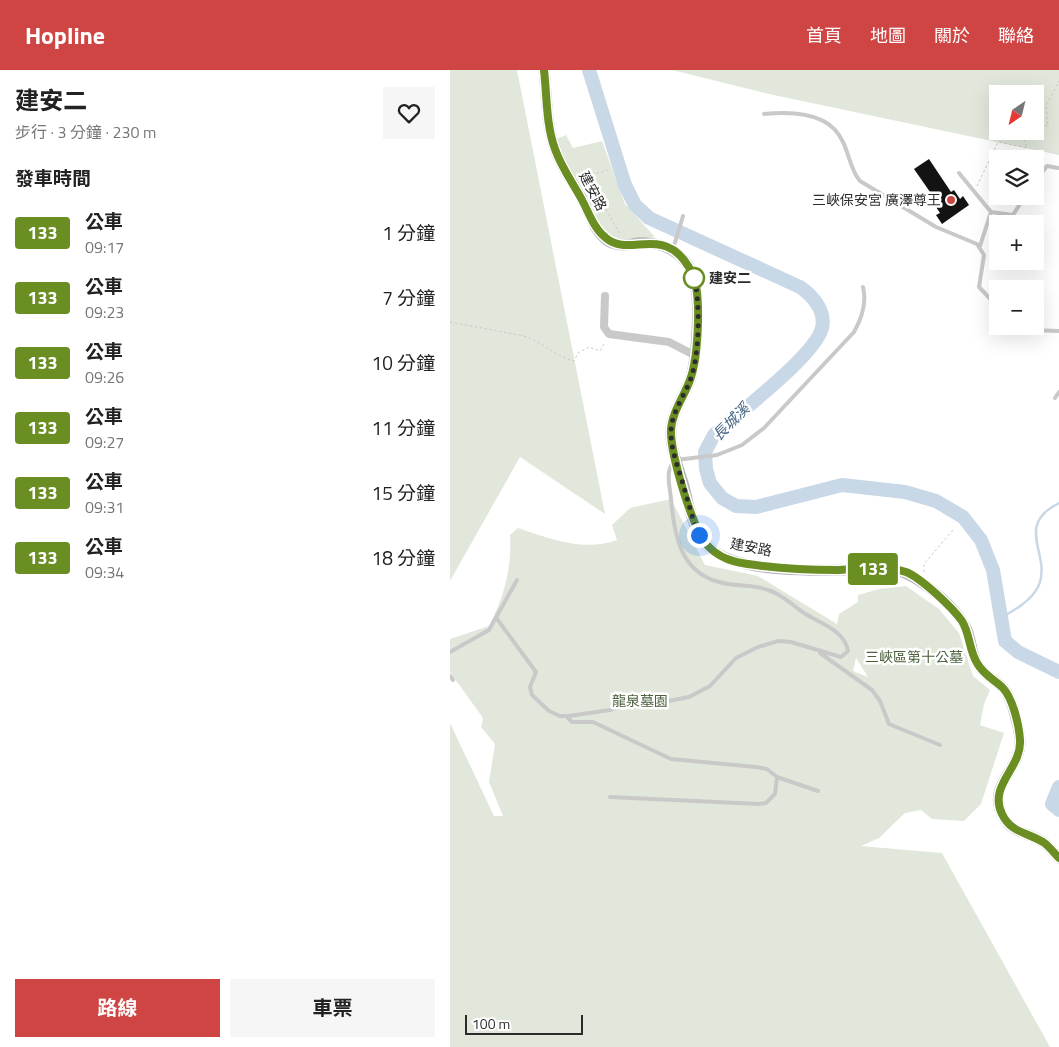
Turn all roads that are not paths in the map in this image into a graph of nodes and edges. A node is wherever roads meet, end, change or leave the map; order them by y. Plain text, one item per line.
1 (544, 70) edge
2 (764, 114) dead end
3 (1058, 168) edge
4 (1044, 170) edge
5 (959, 172) dead end
6 (1019, 205) edge
7 (991, 212) junction
8 (683, 216) dead end
9 (980, 246) junction
10 (673, 249) junction
11 (863, 287) dead end
12 (605, 296) dead end
13 (989, 296) edge
14 (1044, 330) edge
15 (1059, 331) edge
16 (696, 356) junction
17 (1059, 392) edge
18 (1054, 398) dead end
19 (676, 460) junction
20 (517, 580) dead end
21 (497, 619) junction
22 (450, 652) edge
23 (818, 652) junction
24 (450, 676) edge
25 (453, 680) dead end
26 (566, 716) junction
27 (940, 745) dead end
28 (777, 777) junction
29 (818, 791) dead end
30 (610, 797) dead end
31 (1059, 858) edge

1 - 10 street, 建安路
2 - 9 lane
3 - 4 lane
5 - 7 lane
6 - 7 lane
7 - 9 lane
8 - 10 lane
9 - 13 lane
10 - 16 street, 建安路
11 - 19 lane
12 - 16 street
14 - 15 lane
16 - 19 street, 建安路
17 - 18 lane
19 - 23 lane
19 - 31 street, 建安路
20 - 21 lane
21 - 22 lane
21 - 26 lane
23 - 26 lane
23 - 27 lane
24 - 25 lane
26 - 28 lane
28 - 29 lane
28 - 30 lane

